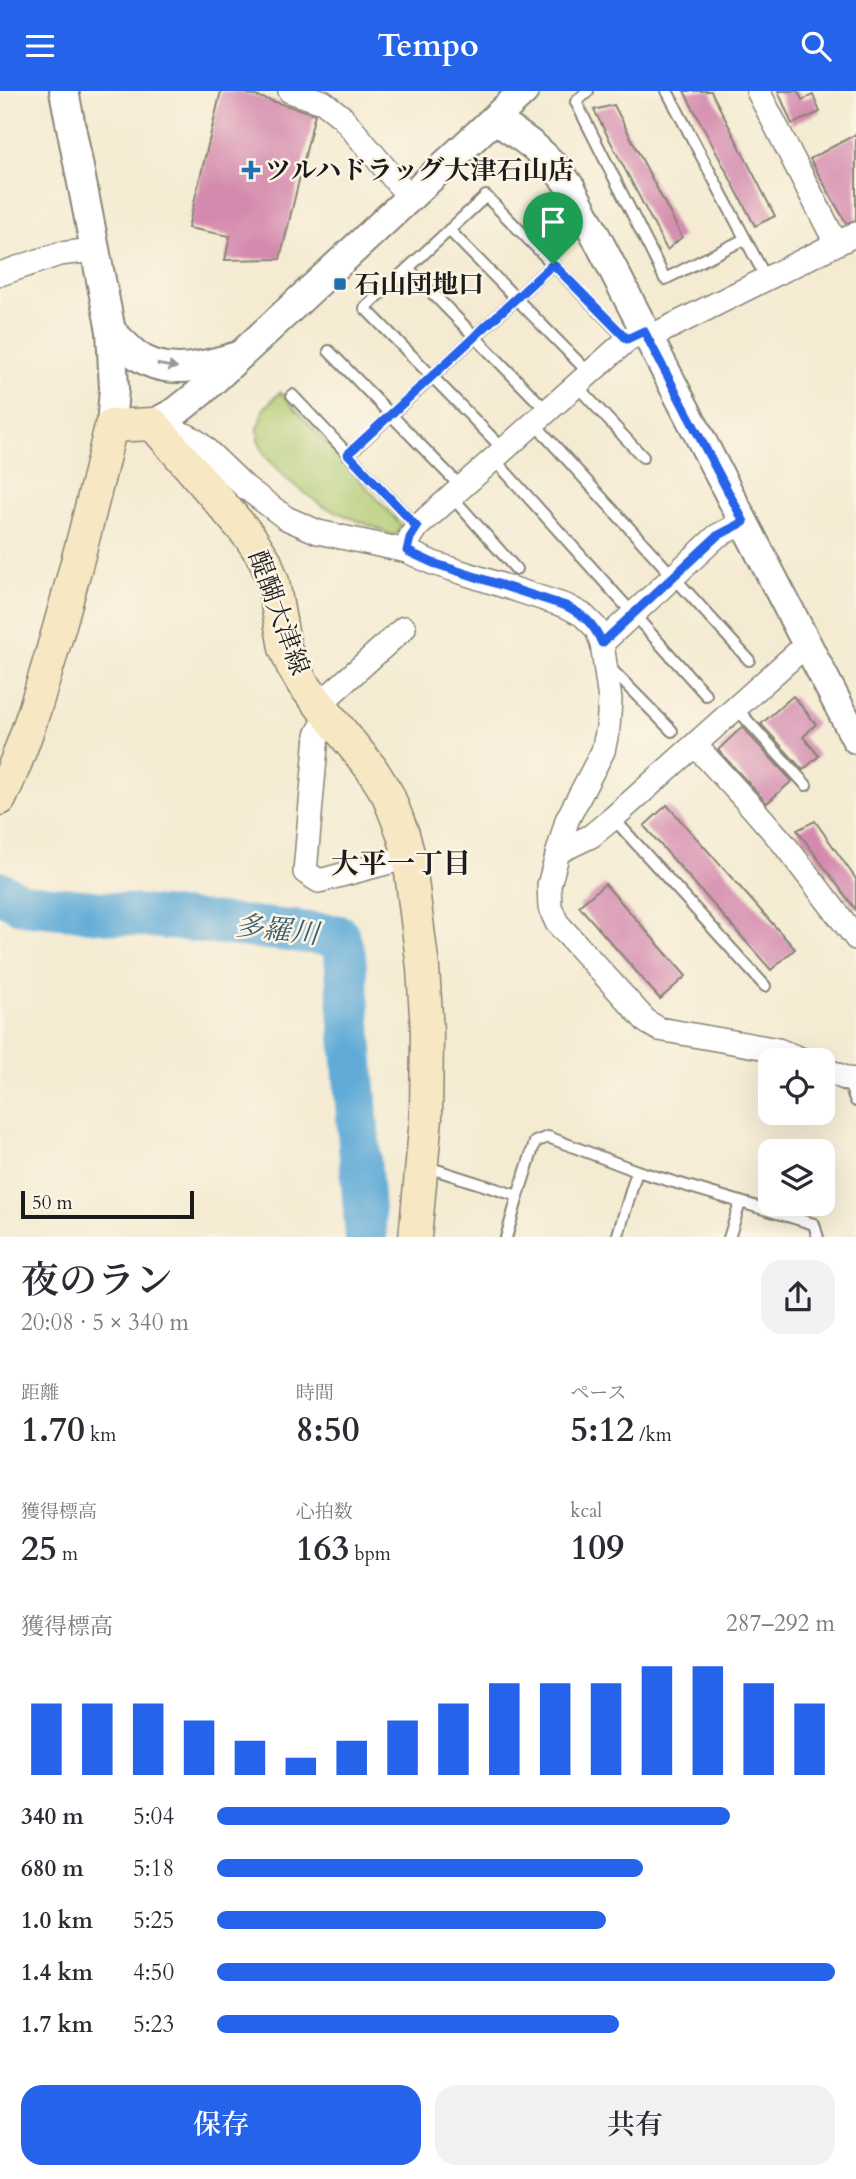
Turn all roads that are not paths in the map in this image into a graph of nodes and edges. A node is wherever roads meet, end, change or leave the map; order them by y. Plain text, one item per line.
1 (64, 91) edge
2 (290, 91) edge
3 (523, 91) edge
4 (588, 91) edge
5 (667, 91) edge
6 (758, 91) edge
7 (494, 119) junction
8 (410, 198) junction
9 (449, 230) junction
10 (745, 239) junction
11 (846, 239) edge
12 (94, 250) junction
13 (553, 264) junction
14 (408, 268) junction
15 (0, 274) edge
16 (766, 278) junction
17 (516, 298) junction
18 (111, 331) junction
19 (640, 336) junction
20 (474, 337) junction
21 (329, 351) dead end
22 (241, 355) junction
23 (432, 376) junction
24 (583, 380) junction
25 (292, 395) dead end
26 (391, 415) junction
27 (541, 417) junction
28 (153, 424) junction
29 (111, 426) junction
30 (348, 454) junction
31 (499, 455) junction
32 (643, 457) dead end
33 (457, 493) junction
34 (744, 522) junction
35 (417, 527) junction
36 (407, 551) junction
37 (516, 569) dead end
38 (673, 576) junction
39 (633, 614) junction
40 (404, 628) dead end
41 (807, 645) junction
42 (604, 653) junction
43 (749, 660) dead end
44 (706, 695) dead end
45 (736, 708) junction
46 (324, 709) junction
47 (672, 731) dead end
48 (856, 739) edge
49 (695, 745) junction
50 (806, 785) dead end
51 (0, 799) edge
52 (613, 818) junction
53 (558, 852) junction
54 (409, 857) junction
55 (856, 938) edge
56 (765, 986) dead end
57 (762, 1048) edge
58 (851, 1080) edge
59 (856, 1101) edge
60 (422, 1165) junction
61 (637, 1171) junction
62 (518, 1196) junction
63 (740, 1203) junction
64 (415, 1237) edge
65 (506, 1237) edge
66 (617, 1237) edge
67 (729, 1237) edge
68 (818, 1237) edge

1 - 12 street
2 - 8 street
3 - 7 street
4 - 10 lane
5 - 10 lane
6 - 11 street
7 - 8 street
7 - 19 street
8 - 22 street
9 - 13 lane
9 - 14 lane
9 - 17 lane
10 - 16 lane
11 - 16 street
12 - 15 street
12 - 18 street
13 - 17 lane
13 - 19 lane
14 - 20 lane
14 - 23 lane
16 - 19 street
17 - 20 lane
17 - 24 lane
18 -> 22 street
18 - 29 street
19 - 24 street
19 - 34 street
20 - 23 lane
20 - 27 lane
21 - 26 lane
22 - 28 street
23 - 26 lane
23 - 31 lane
24 - 27 street
24 - 32 lane
25 - 30 lane
26 - 30 lane
26 - 33 lane
27 - 31 street
27 - 38 lane
28 - 29 main road
28 - 36 street
28 - 46 main road, 醍醐大津線
29 - 51 main road
30 - 35 lane
31 - 33 street
31 - 39 lane
33 - 35 street
33 - 37 lane
34 - 38 street
34 - 41 street
35 - 36 street
36 - 42 street
38 - 39 street
38 - 43 lane
39 - 42 street
39 - 44 lane
40 - 46 street
41 - 45 street
41 - 48 street
42 - 47 lane
42 - 53 street
45 - 49 street
45 - 50 lane
46 - 54 main road, 醍醐大津線
46 - 54 street
49 - 52 street
49 - 55 street
52 - 53 street
52 - 56 lane
53 - 57 street
54 - 60 main road, 醍醐大津線
58 - 59 lane
60 - 62 lane
60 - 64 main road, 醍醐大津線
61 - 62 lane
61 - 63 lane
61 - 66 lane
62 - 65 lane
63 - 67 lane
63 - 68 lane

